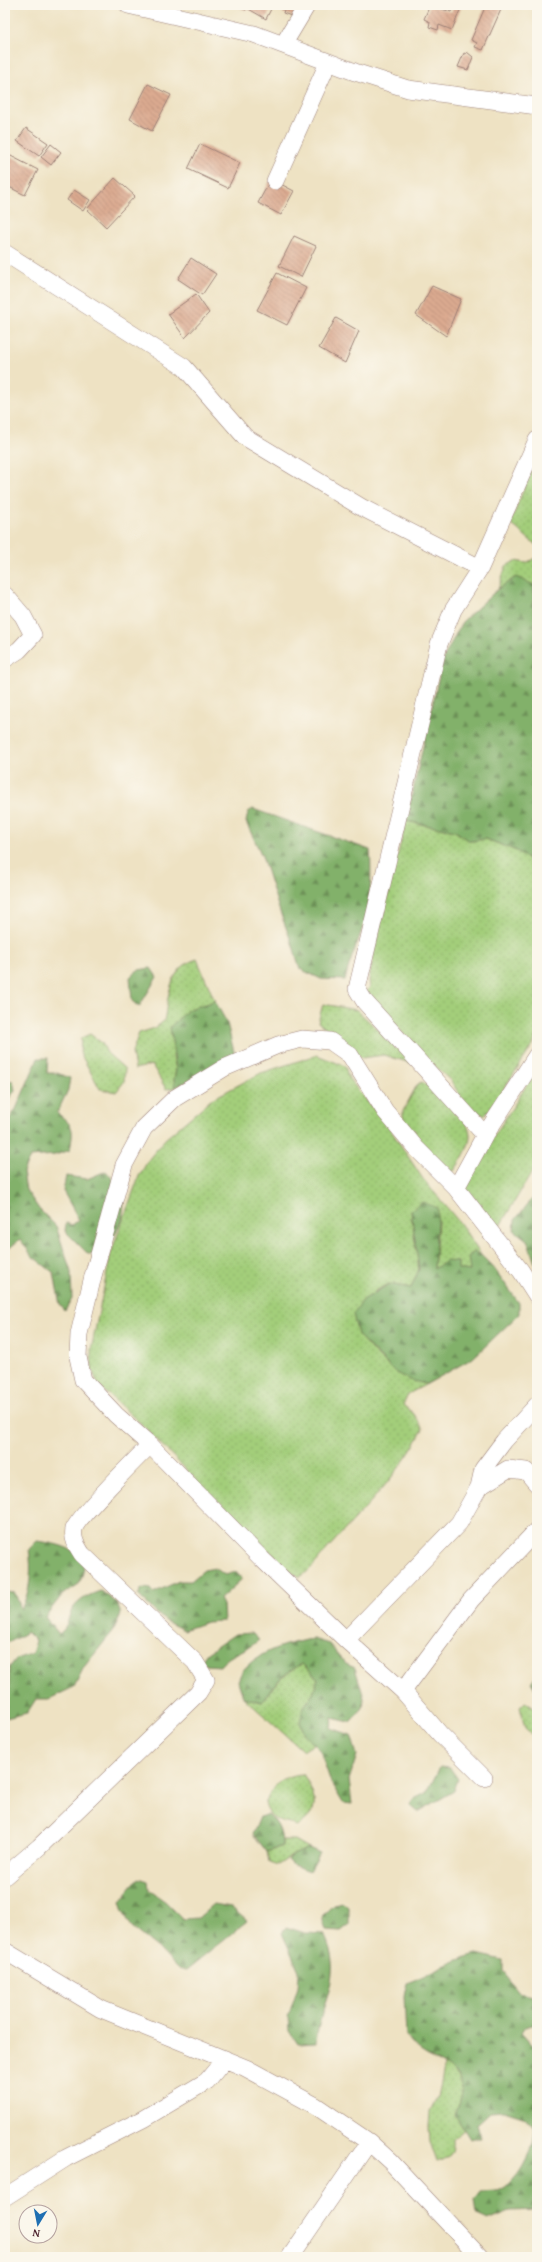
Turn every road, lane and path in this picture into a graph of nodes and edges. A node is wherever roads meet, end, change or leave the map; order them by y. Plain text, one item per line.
1 (128, 5) edge
2 (307, 5) edge
3 (283, 45) junction
4 (328, 62) junction
5 (537, 106) edge
6 (275, 181) dead end
7 (5, 253) edge
8 (537, 440) edge
9 (480, 568) junction
10 (5, 595) edge
11 (5, 659) edge
12 (537, 1055) edge
13 (485, 1135) junction
14 (456, 1188) junction
15 (529, 1273) edge
16 (537, 1296) edge
17 (537, 1405) edge
18 (150, 1445) junction
19 (537, 1484) edge
20 (479, 1487) junction
21 (537, 1530) edge
22 (346, 1640) junction
23 (404, 1691) junction
24 (484, 1778) dead end
25 (5, 1876) edge
26 (5, 1951) edge
27 (225, 2060) junction
28 (369, 2142) junction
29 (5, 2197) edge
30 (290, 2257) edge
31 (480, 2257) edge

1 - 3 street
2 - 3 street
3 - 4 street
4 - 5 street
4 - 6 street
7 - 9 street
8 - 9 street
9 - 13 street
10 - 11 street
12 - 13 street
13 - 14 street
14 - 15 street
14 - 18 street
15 - 16 street
17 - 20 street
18 - 22 street
18 - 25 street
19 - 20 street
20 - 22 street
21 - 23 street
22 - 23 street
23 - 24 street
26 - 27 street
27 - 28 street
27 - 29 street
28 - 30 street
28 - 31 street

